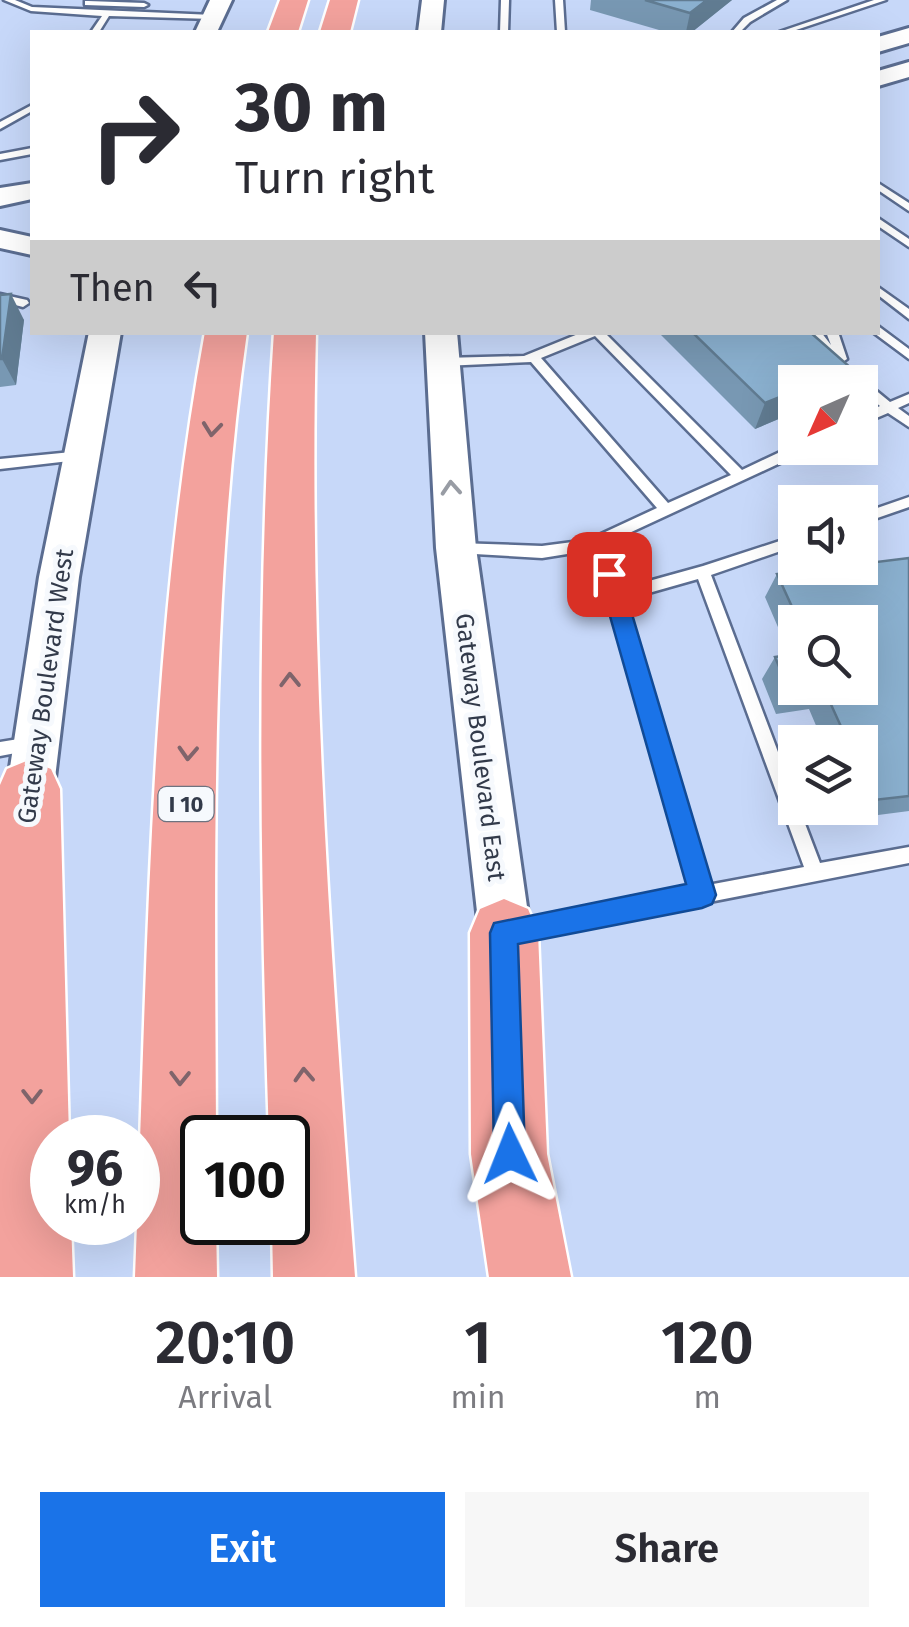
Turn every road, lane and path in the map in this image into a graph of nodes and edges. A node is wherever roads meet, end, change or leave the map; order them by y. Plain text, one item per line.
1 (8, 0) edge
2 (37, 0) edge
3 (294, 0) edge
4 (344, 0) edge
5 (433, 0) edge
6 (506, 0) edge
7 (559, 0) edge
8 (783, 0) edge
9 (882, 0) edge
10 (90, 1) edge
11 (30, 9) junction
12 (147, 10) junction
13 (82, 12) junction
14 (107, 14) junction
15 (213, 16) edge
16 (96, 30) edge
17 (138, 30) edge
18 (284, 30) edge
19 (336, 30) edge
20 (430, 30) edge
21 (504, 30) edge
22 (561, 30) edge
23 (738, 30) edge
24 (789, 30) edge
25 (909, 36) edge
26 (880, 44) edge
27 (909, 69) edge
28 (880, 79) edge
29 (30, 109) edge
30 (0, 126) edge
31 (30, 150) edge
32 (0, 157) edge
33 (880, 187) edge
34 (30, 193) edge
35 (0, 198) edge
36 (909, 208) edge
37 (880, 222) edge
38 (30, 223) edge
39 (0, 227) edge
40 (0, 239) edge
41 (909, 244) edge
42 (30, 246) edge
43 (880, 292) edge
44 (0, 298) edge
45 (23, 303) dead end
46 (909, 314) edge
47 (880, 332) edge
48 (105, 335) edge
49 (225, 335) edge
50 (295, 335) edge
51 (588, 335) edge
52 (599, 335) edge
53 (802, 335) edge
54 (816, 335) edge
55 (830, 335) edge
56 (442, 347) edge
57 (907, 352) edge
58 (815, 354) edge
59 (533, 357) junction
60 (833, 365) edge
61 (837, 365) edge
62 (840, 365) edge
63 (843, 365) edge
64 (909, 398) edge
65 (878, 400) edge
66 (888, 408) junction
67 (878, 412) edge
68 (909, 424) edge
69 (82, 456) junction
70 (778, 459) edge
71 (0, 464) edge
72 (740, 476) junction
73 (909, 502) edge
74 (666, 510) junction
75 (878, 513) edge
76 (590, 545) junction
77 (778, 547) edge
78 (456, 548) junction
79 (703, 572) junction
80 (615, 596) junction
81 (22, 760) edge
82 (909, 855) edge
83 (815, 873) junction
84 (702, 895) junction
85 (504, 933) junction
86 (0, 1041) edge
87 (32, 1277) edge
88 (176, 1277) edge
89 (314, 1277) edge
90 (530, 1277) edge
91 (564, 1277) edge

1 - 11 lane
2 - 11 lane
3 - 18 highway
4 - 19 highway
5 - 20 main road
6 - 21 lane
7 - 22 lane
8 - 23 lane
9 - 24 lane
10 - 12 lane
10 - 13 lane
11 - 13 lane
12 - 14 lane
12 - 15 lane
12 - 17 lane
13 - 14 lane
14 - 16 lane
25 - 26 main road
27 - 28 main road
29 - 30 lane
31 - 32 lane
33 - 36 lane
34 - 35 main road
37 - 41 lane
38 - 39 main road
40 - 42 main road
43 - 46 lane
44 - 45 lane
47 - 57 lane
48 - 69 main road, Gateway Boulevard West
49 -> 88 highway, I 10
89 -> 50 highway
51 - 59 lane
52 - 72 lane
53 - 61 lane
54 - 62 lane
55 - 63 lane
56 - 59 lane
78 -> 56 main road, Gateway Boulevard East
58 - 60 lane
59 - 74 lane
64 - 66 lane
65 - 66 lane
66 - 67 lane
66 - 68 lane
69 - 71 lane
69 - 81 main road, Gateway Boulevard West
70 - 72 lane
72 - 74 lane
73 - 75 lane
74 - 76 lane
76 - 78 lane
76 - 80 lane
77 - 79 lane
78 - 85 main road, Gateway Boulevard East
79 - 80 lane
79 - 83 lane
80 - 84 lane
81 - 86 main road, Gateway Boulevard West
81 -> 87 highway
82 - 83 lane
83 - 84 lane
84 - 85 lane
85 - 90 highway
85 - 91 main road, Gateway Boulevard East

